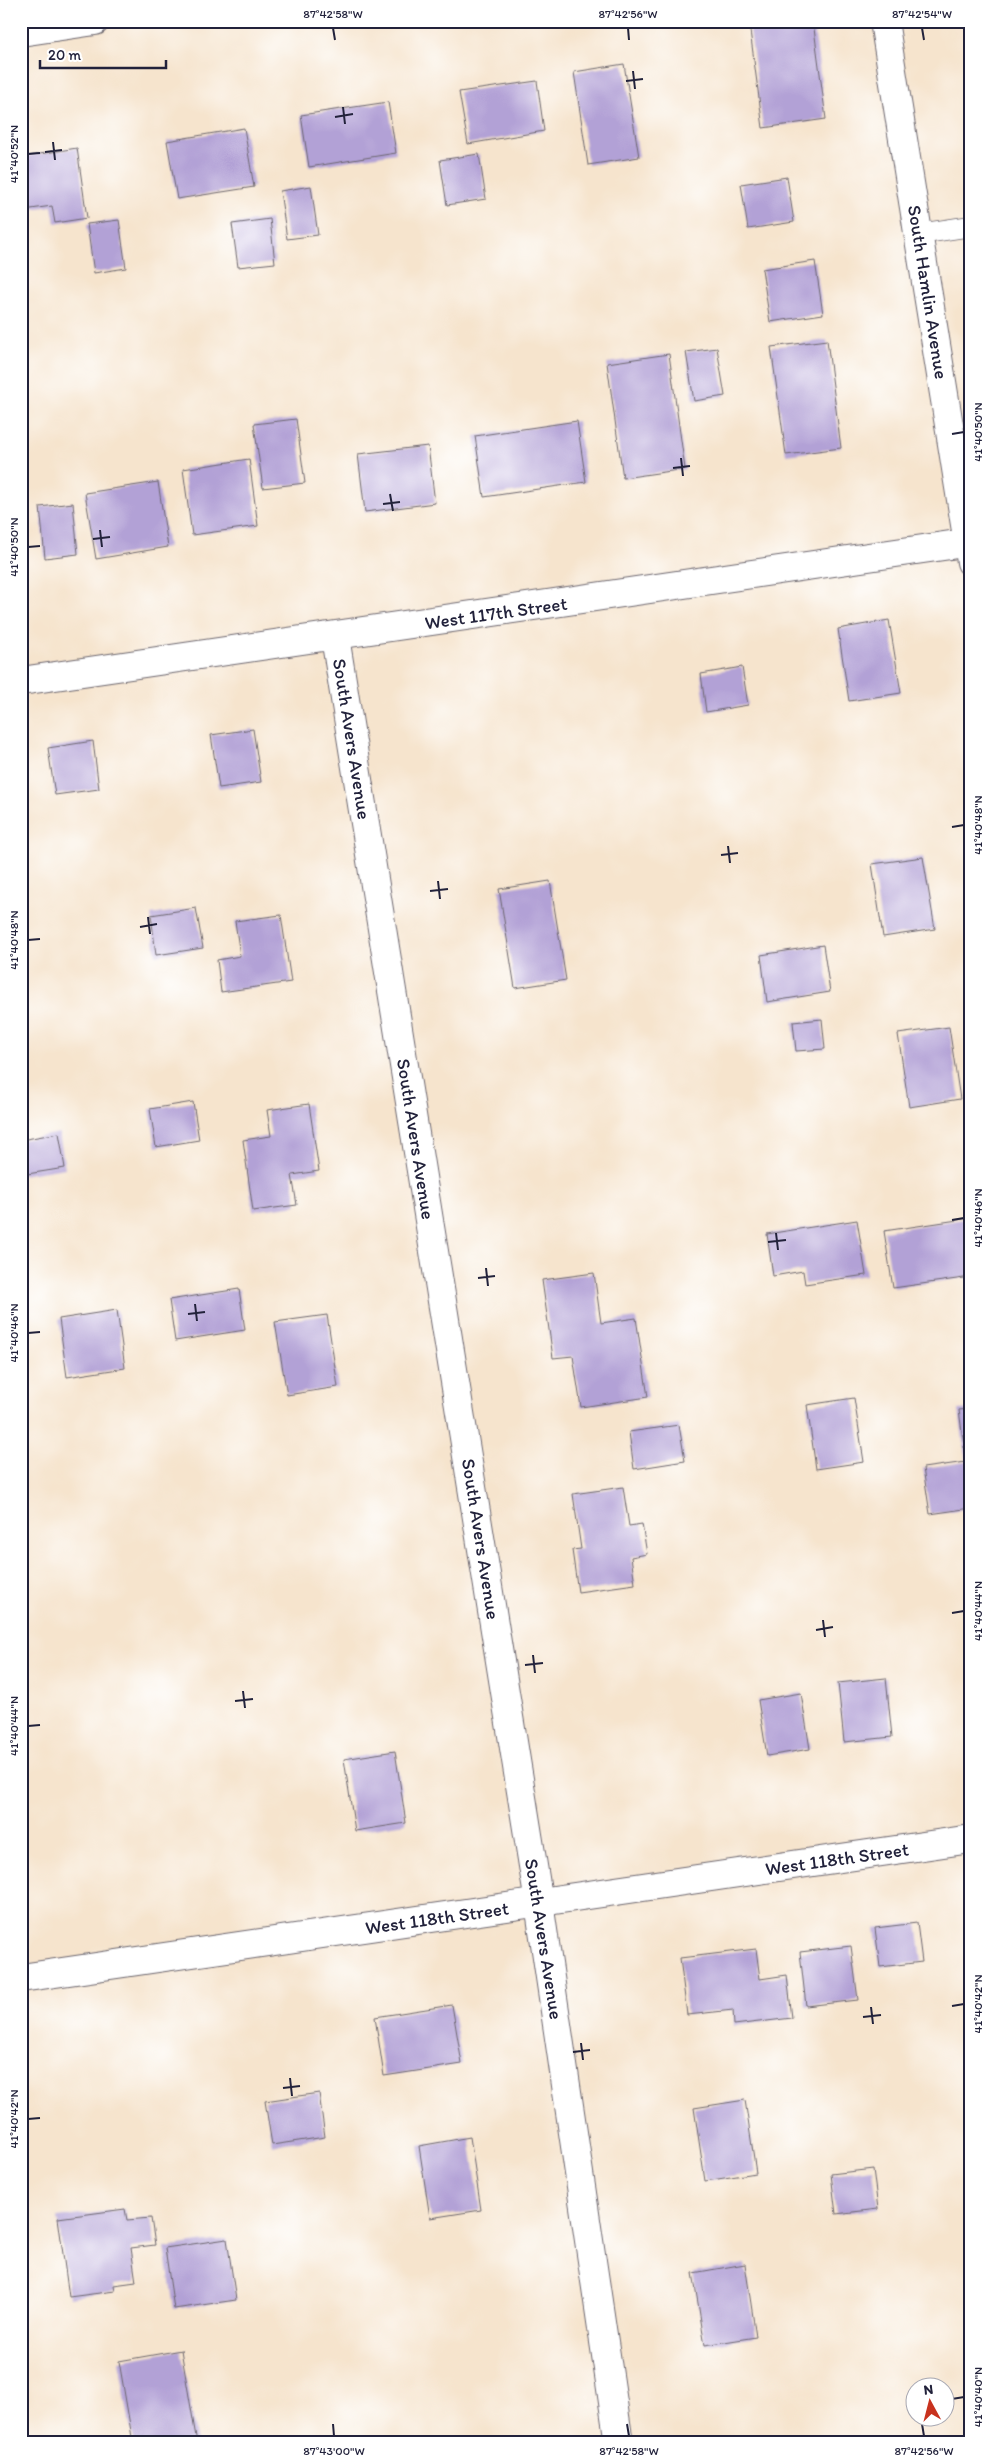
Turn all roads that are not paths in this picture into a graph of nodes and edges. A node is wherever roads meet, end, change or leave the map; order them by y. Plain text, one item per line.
1 (95, 21) edge
2 (884, 21) edge
3 (21, 32) edge
4 (971, 226) edge
5 (919, 234) junction
6 (970, 549) edge
7 (335, 637) junction
8 (21, 681) edge
9 (971, 1839) edge
10 (539, 1903) junction
11 (21, 1978) edge
12 (619, 2443) edge

1 - 3 street
2 - 5 street, South Hamlin Avenue
4 - 5 lane
5 - 6 street, South Hamlin Avenue
6 - 7 street, West 117th Street
7 - 8 street, West 117th Street
7 - 10 street, South Avers Avenue
9 - 10 street, West 118th Street
10 - 11 street, West 118th Street
10 - 12 street, South Avers Avenue

